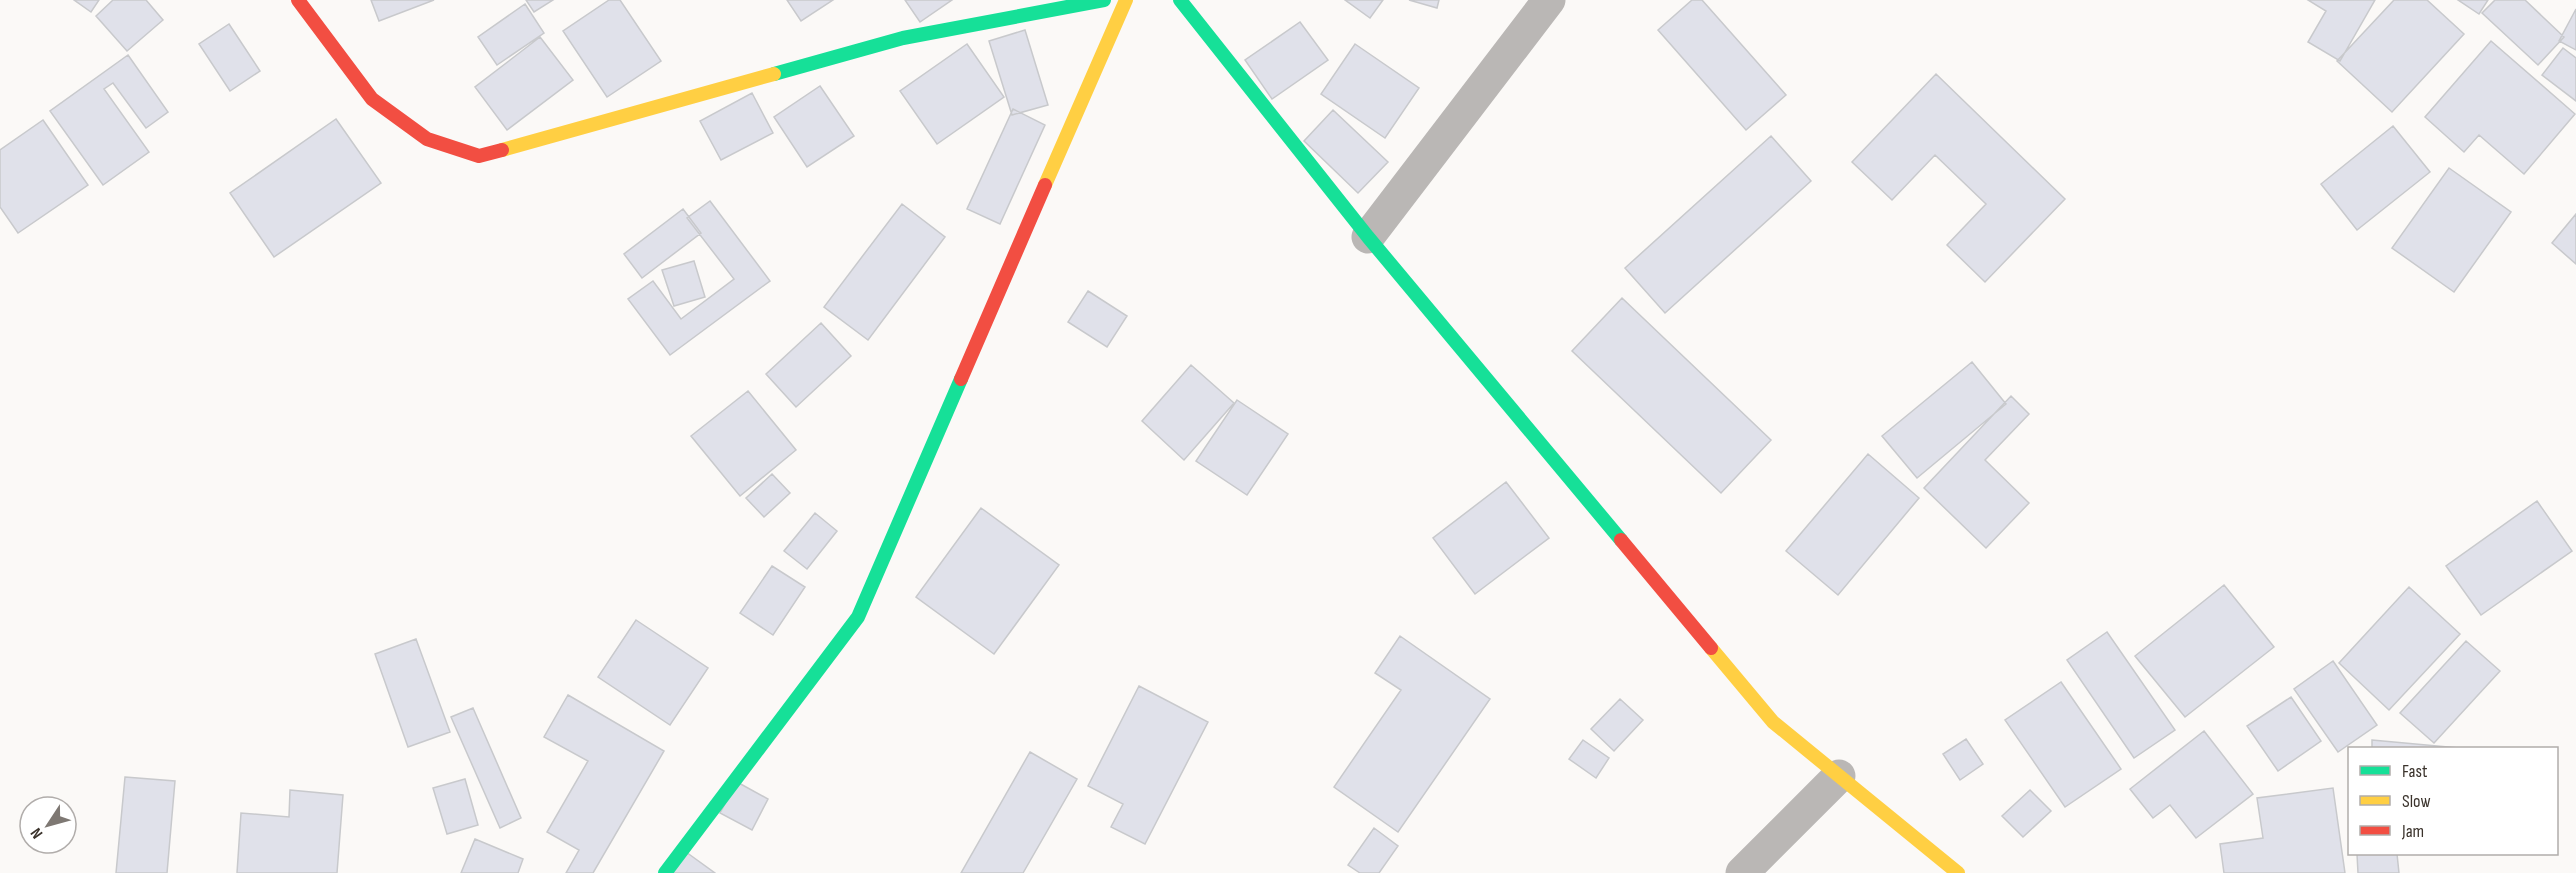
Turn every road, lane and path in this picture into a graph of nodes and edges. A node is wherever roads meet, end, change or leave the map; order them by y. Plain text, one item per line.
1 (298, 0) edge
2 (1104, 0) edge
3 (1126, 0) edge
4 (1180, 0) edge
5 (1549, 0) edge
6 (1368, 237) junction
7 (1839, 776) junction
8 (665, 873) edge
9 (1742, 873) edge
10 (1958, 873) edge

1 - 2 street
3 - 8 street
4 - 6 street
5 - 6 street
6 - 7 street
7 - 9 street
7 - 10 street

